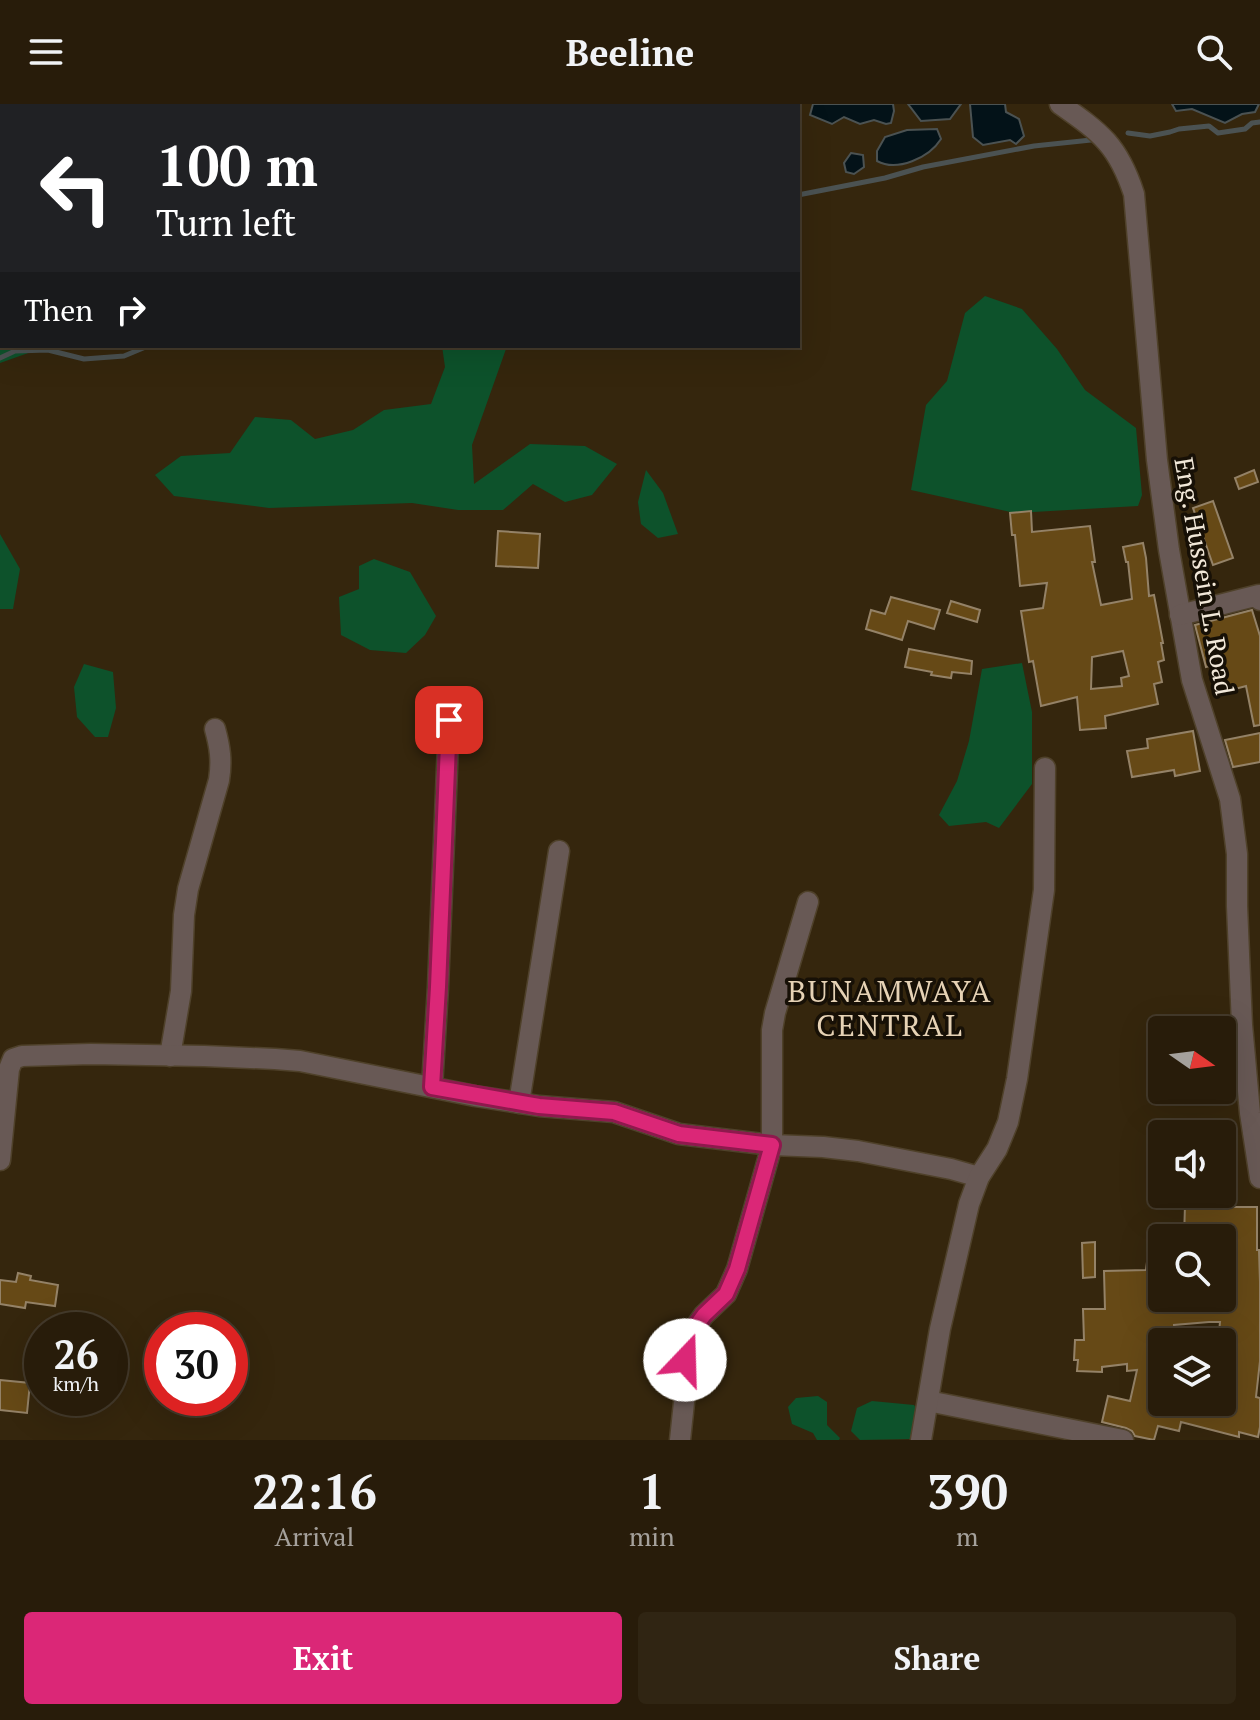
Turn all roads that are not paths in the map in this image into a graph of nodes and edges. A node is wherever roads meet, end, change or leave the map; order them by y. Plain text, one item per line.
1 (1060, 104) edge
2 (1260, 597) edge
3 (1180, 615) junction
4 (449, 720) dead end
5 (215, 729) dead end
6 (1045, 768) dead end
7 (559, 851) dead end
8 (808, 902) dead end
9 (170, 1056) junction
10 (432, 1087) junction
11 (519, 1103) junction
12 (772, 1145) junction
13 (0, 1160) edge
14 (979, 1177) junction
15 (1260, 1178) edge
16 (928, 1401) junction
17 (680, 1440) edge
18 (921, 1440) edge
19 (1123, 1440) edge

1 - 3 street, Eng. Hussein L. Road
2 - 3 street
3 - 15 street, Eng. Hussein L. Road
4 - 10 street
5 - 9 street
6 - 14 street
7 - 11 street
8 - 12 street
9 - 10 street
9 - 13 street
10 - 11 street
11 - 12 street
12 - 14 street
12 - 17 street
14 - 16 street
16 - 18 street
16 - 19 street

